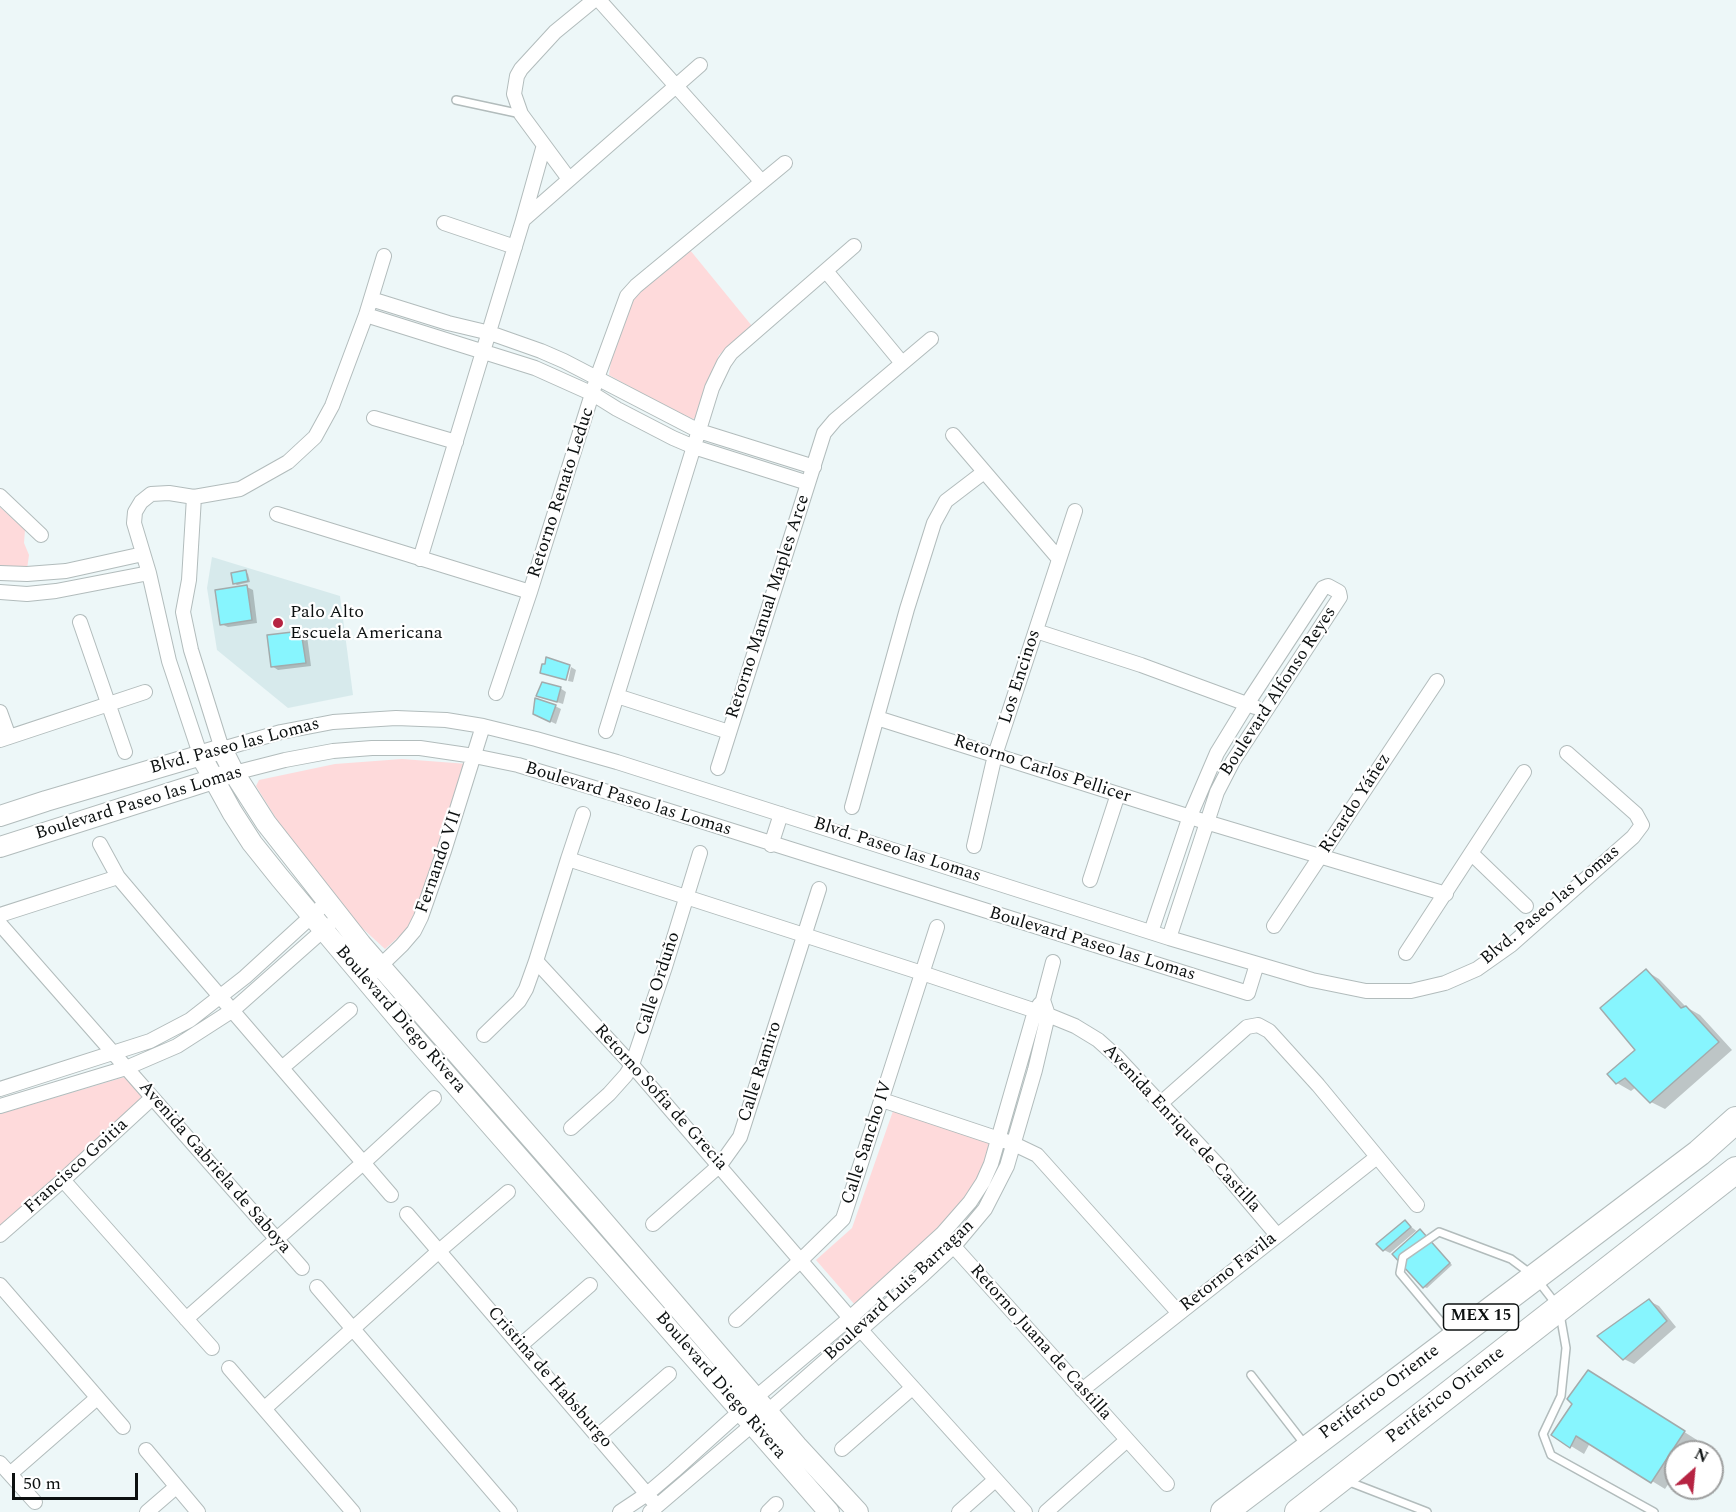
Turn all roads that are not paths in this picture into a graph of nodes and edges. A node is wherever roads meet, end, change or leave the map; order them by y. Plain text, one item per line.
1 (594, 0) edge
2 (599, 0) edge
3 (700, 65) dead end
4 (677, 86) junction
5 (456, 100) dead end
6 (521, 114) junction
7 (544, 145) junction
8 (785, 163) dead end
9 (569, 179) junction
10 (762, 182) junction
11 (523, 220) junction
12 (444, 224) dead end
13 (854, 246) dead end
14 (514, 247) junction
15 (384, 256) dead end
16 (826, 271) junction
17 (371, 299) junction
18 (405, 309) junction
19 (366, 315) junction
20 (448, 323) junction
21 (399, 325) junction
22 (490, 333) junction
23 (442, 339) junction
24 (931, 339) dead end
25 (484, 351) junction
26 (902, 363) junction
27 (597, 378) junction
28 (593, 394) junction
29 (374, 417) dead end
30 (699, 431) junction
31 (953, 435) dead end
32 (456, 442) junction
33 (694, 447) junction
34 (813, 467) junction
35 (984, 472) junction
36 (808, 483) junction
37 (0, 496) edge
38 (194, 497) junction
39 (1076, 511) dead end
40 (277, 514) dead end
41 (41, 535) dead end
42 (143, 554) junction
43 (420, 559) junction
44 (1059, 559) junction
45 (84, 567) junction
46 (0, 573) edge
47 (149, 573) junction
48 (27, 574) junction
49 (87, 585) junction
50 (0, 592) edge
51 (530, 592) junction
52 (27, 594) junction
53 (80, 622) dead end
54 (1036, 631) junction
55 (1437, 681) dead end
56 (145, 692) dead end
57 (496, 693) dead end
58 (617, 696) junction
59 (1247, 704) junction
60 (108, 705) junction
61 (1265, 711) junction
62 (0, 712) edge
63 (878, 718) junction
64 (483, 726) junction
65 (606, 731) dead end
66 (729, 732) junction
67 (4, 739) edge
68 (222, 749) junction
69 (125, 752) dead end
70 (1567, 753) dead end
71 (200, 754) junction
72 (995, 755) junction
73 (474, 756) junction
74 (718, 768) dead end
75 (1524, 772) dead end
76 (234, 773) junction
77 (213, 779) junction
78 (1118, 794) junction
79 (852, 807) dead end
80 (583, 814) dead end
81 (781, 814) junction
82 (0, 816) edge
83 (1190, 816) junction
84 (1206, 822) junction
85 (100, 844) dead end
86 (771, 845) junction
87 (974, 846) dead end
88 (0, 847) edge
89 (1180, 849) junction
90 (700, 852) dead end
91 (1196, 853) junction
92 (1472, 854) junction
93 (1322, 855) junction
94 (568, 860) junction
95 (118, 877) junction
96 (1090, 880) dead end
97 (819, 890) dead end
98 (1167, 890) junction
99 (1446, 894) junction
100 (1183, 895) junction
101 (686, 898) junction
102 (1526, 906) dead end
103 (333, 909) junction
104 (0, 915) edge
105 (317, 923) junction
106 (0, 924) edge
107 (1274, 926) dead end
108 (937, 927) dead end
109 (1151, 932) junction
110 (803, 935) junction
111 (1169, 938) junction
112 (1406, 953) dead end
113 (536, 961) junction
114 (1053, 962) dead end
115 (1257, 964) junction
116 (381, 967) junction
117 (922, 973) junction
118 (365, 980) junction
119 (221, 997) junction
120 (1042, 1009) junction
121 (233, 1010) junction
122 (350, 1010) dead end
123 (484, 1035) dead end
124 (113, 1053) junction
125 (632, 1065) junction
126 (282, 1067) junction
127 (126, 1068) junction
128 (0, 1089) edge
129 (152, 1098) junction
130 (434, 1098) dead end
131 (882, 1100) junction
132 (1161, 1103) junction
133 (0, 1106) edge
134 (1736, 1120) edge
135 (571, 1128) dead end
136 (999, 1139) junction
137 (1014, 1144) junction
138 (1377, 1157) junction
139 (363, 1163) junction
140 (720, 1165) junction
141 (1736, 1170) edge
142 (560, 1171) junction
143 (63, 1180) junction
144 (543, 1185) junction
145 (508, 1192) dead end
146 (391, 1196) dead end
147 (1417, 1205) dead end
148 (407, 1214) dead end
149 (653, 1224) dead end
150 (942, 1233) junction
151 (0, 1235) edge
152 (1277, 1235) junction
153 (277, 1240) junction
154 (954, 1246) junction
155 (439, 1251) junction
156 (801, 1261) junction
157 (302, 1268) dead end
158 (1534, 1276) junction
159 (0, 1285) edge
160 (590, 1285) dead end
161 (317, 1287) dead end
162 (1559, 1308) junction
163 (1178, 1312) junction
164 (850, 1318) junction
165 (186, 1319) junction
166 (736, 1320) dead end
167 (353, 1329) junction
168 (860, 1329) junction
169 (1454, 1337) junction
170 (822, 1342) junction
171 (521, 1345) junction
172 (212, 1348) dead end
173 (832, 1353) junction
174 (229, 1368) dead end
175 (790, 1369) junction
176 (669, 1374) dead end
177 (1251, 1375) dead end
178 (801, 1382) junction
179 (912, 1388) junction
180 (1082, 1390) junction
181 (98, 1398) junction
182 (761, 1405) junction
183 (265, 1408) junction
184 (746, 1418) junction
185 (123, 1427) dead end
186 (599, 1436) junction
187 (1127, 1440) junction
188 (707, 1442) junction
189 (1307, 1448) junction
190 (842, 1449) dead end
191 (146, 1450) dead end
192 (719, 1454) junction
193 (0, 1463) edge
194 (674, 1471) junction
195 (10, 1474) junction
196 (995, 1479) junction
197 (1342, 1479) junction
198 (684, 1484) junction
199 (1167, 1484) dead end
200 (176, 1487) junction
201 (647, 1494) junction
202 (35, 1502) dead end
203 (657, 1510) edge
204 (147, 1512) edge
205 (198, 1512) edge
206 (353, 1512) edge
207 (510, 1512) edge
208 (620, 1512) edge
209 (829, 1512) edge
210 (858, 1512) edge
211 (959, 1512) edge
212 (1025, 1512) edge
213 (1046, 1512) edge
214 (1224, 1512) edge
215 (1298, 1512) edge
216 (1427, 1512) edge
217 (1654, 1512) edge

1 - 6 street
2 - 4 street
3 - 4 street
4 - 9 street
4 - 10 street
5 - 6 lane
6 - 7 street
7 - 9 street
7 - 11 street
8 - 10 street, Retorno Renato Leduc
9 - 11 street
10 - 27 street, Retorno Renato Leduc
11 - 14 street
12 - 14 street
13 - 16 street
14 - 22 street
15 - 17 street, Boulevard Diego Rivera
16 - 26 street
16 - 30 street
17 - 18 street
17 - 19 street, Boulevard Diego Rivera
18 - 20 street
18 - 21 street
19 - 21 street
19 - 38 street, Boulevard Diego Rivera
20 - 22 street
20 - 23 street
21 - 23 street
22 - 25 street
22 - 27 street
23 - 25 street
24 - 26 street, Retorno Manual Maples Arce
25 - 28 street
25 - 32 street
26 - 34 street, Retorno Manual Maples Arce
27 - 28 street, Retorno Renato Leduc
27 - 30 street
28 - 33 street
28 - 51 street, Retorno Renato Leduc
29 - 32 street
30 - 33 street
30 - 34 street
31 - 35 street
32 - 43 street
33 - 36 street
33 - 58 street
34 - 36 street, Retorno Manual Maples Arce
35 - 44 street
35 - 63 street
36 - 66 street, Retorno Manual Maples Arce
37 - 41 street
38 - 42 street, Boulevard Diego Rivera
38 - 68 street, Boulevard Diego Rivera
39 - 44 street, Los Encinos
40 - 43 street, Retorno Renato Leduc
42 - 45 street
42 - 47 street, Boulevard Diego Rivera
43 - 51 street, Retorno Renato Leduc
44 - 54 street, Los Encinos
45 - 48 street
45 - 49 street
46 - 48 street
47 - 49 street
47 - 71 street, Boulevard Diego Rivera
48 - 52 street
49 - 52 street
50 - 52 street
51 - 57 street, Retorno Renato Leduc
53 - 60 street
54 - 59 street
54 - 72 street, Los Encinos
55 - 93 street, Ricardo Yáñez
56 - 60 street
58 - 65 street
58 - 66 street, Retorno Manual Maples Arce
59 - 61 street
59 - 61 street, Boulevard Alfonso Reyes
59 - 83 street, Boulevard Alfonso Reyes
60 - 67 street
60 - 69 street
61 - 84 street, Boulevard Alfonso Reyes
62 - 67 street
63 - 72 street, Retorno Carlos Pellicer
63 - 79 street
64 - 68 street, Blvd. Paseo las Lomas
64 - 73 street, Fernando VII
64 - 81 street, Blvd. Paseo las Lomas
66 - 74 street, Retorno Manual Maples Arce
68 - 71 street, Blvd. Paseo las Lomas
68 - 76 street, Boulevard Diego Rivera
70 - 115 street, Blvd. Paseo las Lomas
71 - 77 street, Boulevard Diego Rivera
71 - 82 street, Blvd. Paseo las Lomas
72 - 78 street, Retorno Carlos Pellicer
72 - 87 street, Los Encinos
73 - 76 street, Boulevard Paseo las Lomas
73 - 86 street, Boulevard Paseo las Lomas
73 - 116 street, Fernando VII
75 - 92 street
76 - 77 street, Boulevard Paseo las Lomas
76 - 103 street, Boulevard Diego Rivera
77 - 88 street, Boulevard Paseo las Lomas
77 - 105 street, Boulevard Diego Rivera
78 - 83 street, Retorno Carlos Pellicer
78 - 96 street
80 - 94 street
81 - 86 street
81 - 109 street, Blvd. Paseo las Lomas
83 - 84 street, Retorno Carlos Pellicer
83 - 89 street, Boulevard Alfonso Reyes
84 - 91 street, Boulevard Alfonso Reyes
84 - 93 street, Retorno Carlos Pellicer
85 - 95 street
86 - 115 street, Boulevard Paseo las Lomas
89 - 91 street
89 - 98 street, Boulevard Alfonso Reyes
90 - 101 street, Calle Orduño
91 - 100 street, Boulevard Alfonso Reyes
92 - 99 street
92 - 102 street
93 - 99 street, Retorno Carlos Pellicer
93 - 107 street, Ricardo Yáñez
94 - 101 street
94 - 113 street
95 - 104 street
95 - 119 street
97 - 110 street, Calle Ramiro
98 - 100 street
98 - 109 street, Boulevard Alfonso Reyes
99 - 112 street
100 - 111 street, Boulevard Alfonso Reyes
101 - 110 street
101 - 125 street, Calle Orduño
103 - 105 street
103 - 116 street, Boulevard Diego Rivera
105 - 118 street, Boulevard Diego Rivera
105 - 119 street
105 - 121 street
106 - 124 street, Avenida Gabriela de Saboya
108 - 117 street, Calle Sancho IV
109 - 111 street, Blvd. Paseo las Lomas
110 - 117 street
110 - 140 street, Calle Ramiro
111 - 115 street, Blvd. Paseo las Lomas
113 - 123 street
113 - 125 street, Retorno Sofia de Grecia
114 - 120 street, Boulevard Diego Rivera
116 - 118 street, Fernando VII
116 - 142 street, Boulevard Diego Rivera
117 - 120 street
117 - 131 street, Calle Sancho IV
118 - 144 street, Boulevard Diego Rivera
119 - 121 street
119 - 124 street
120 - 132 street, Avenida Enrique de Castilla
120 - 136 street, Boulevard Diego Rivera
120 - 137 street, Boulevard Luis Barragan
121 - 126 street
121 - 127 street
122 - 126 street
124 - 127 street, Avenida Gabriela de Saboya
124 - 128 street
125 - 135 street, Calle Orduño
125 - 140 street, Retorno Sofia de Grecia
126 - 139 street
127 - 129 street, Avenida Gabriela de Saboya
127 - 133 street
129 - 143 street, Francisco Goitia
129 - 153 street, Avenida Gabriela de Saboya
130 - 139 street
131 - 136 street
131 - 156 street, Calle Sancho IV
132 - 138 street
132 - 152 street, Avenida Enrique de Castilla
134 - 158 highway, Periferico Oriente / MEX 15
136 - 137 street
136 - 150 street, Boulevard Diego Rivera
137 - 154 street, Boulevard Luis Barragan
137 - 163 street
138 - 147 street
138 - 152 street, Retorno Favila
139 - 146 street
139 - 153 street
140 - 149 street, Calle Ramiro
140 - 156 street, Retorno Sofia de Grecia
141 - 162 highway, Periférico Oriente / MEX 15
142 - 144 street
142 - 182 street, Boulevard Diego Rivera
143 - 151 street, Francisco Goitia
143 - 165 street
144 - 184 street, Boulevard Diego Rivera
145 - 155 street
148 - 155 street, Cristina de Habsburgo
150 - 154 street, Retorno Juana de Castilla
150 - 164 street, Boulevard Diego Rivera
152 - 163 street, Retorno Favila
153 - 157 street, Avenida Gabriela de Saboya
153 - 165 street
154 - 168 street, Boulevard Luis Barragan
154 - 180 street, Retorno Juana de Castilla
155 - 167 street
155 - 171 street, Cristina de Habsburgo
156 - 164 street, Retorno Sofia de Grecia
156 - 166 street, Calle Sancho IV
158 - 162 lane
158 - 169 highway, Periferico Oriente / MEX 15
158 - 169 lane
159 - 181 street
160 - 171 street
161 - 167 street
162 - 197 highway, Periférico Oriente / MEX 15
162 - 217 lane
163 - 180 street, Retorno Favila
164 - 168 street, Retorno Sofia de Grecia
164 - 170 street, Boulevard Diego Rivera
165 - 172 street
167 - 183 street
167 - 207 street
168 - 173 street, Boulevard Luis Barragan
168 - 179 street
169 - 189 highway, Periferico Oriente / MEX 15
170 - 173 street
170 - 175 street, Boulevard Diego Rivera
171 - 186 street, Cristina de Habsburgo
173 - 178 street, Boulevard Luis Barragan
174 - 183 street
175 - 178 street
175 - 182 street, Boulevard Diego Rivera
176 - 186 street
177 - 189 lane
178 - 182 street, Boulevard Luis Barragan
179 - 190 street
179 - 196 street
180 - 187 street, Retorno Juana de Castilla
181 - 185 street
181 - 195 street
182 - 184 street
182 - 210 street, Boulevard Diego Rivera
183 - 206 street
184 - 188 street
184 - 192 street
184 - 209 street, Boulevard Diego Rivera
186 - 201 street, Cristina de Habsburgo
187 - 199 street, Retorno Juana de Castilla
187 - 213 street
188 - 192 street
188 - 194 street
189 - 214 highway, Periferico Oriente / MEX 15
191 - 200 street
192 - 198 street
193 - 195 street
194 - 198 street
194 - 201 street
195 - 202 street
196 - 211 street
196 - 212 street
197 - 215 highway, Periférico Oriente / MEX 15
197 - 216 lane
198 - 203 street
200 - 204 street
200 - 205 street
201 - 203 street, Cristina de Habsburgo
201 - 208 street

